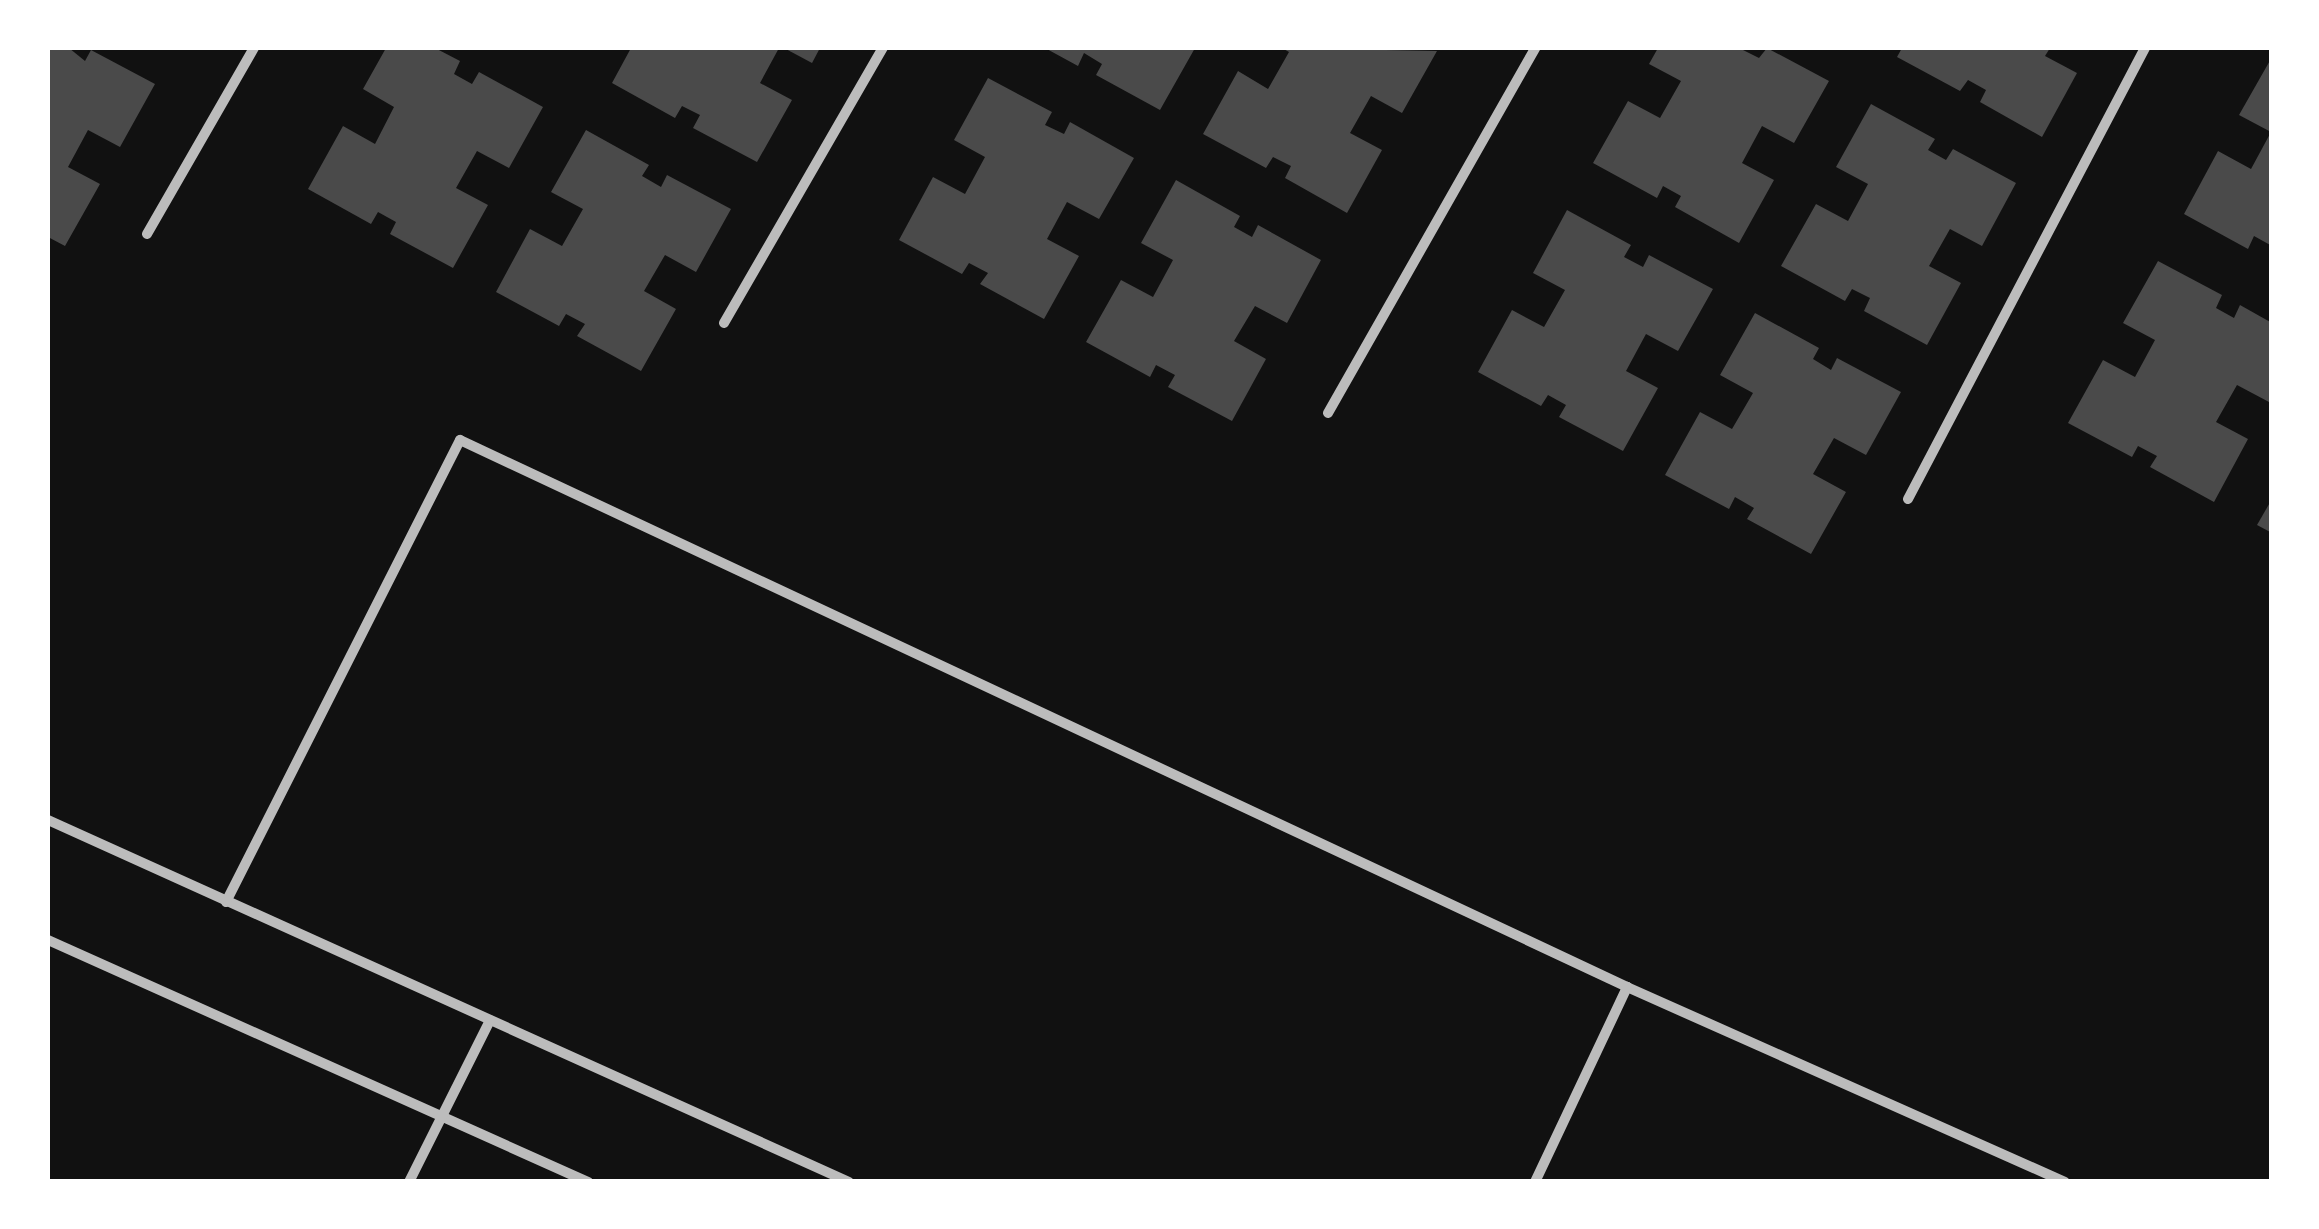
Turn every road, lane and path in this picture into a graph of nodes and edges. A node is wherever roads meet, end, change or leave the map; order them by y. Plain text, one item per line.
1 (254, 48) edge
2 (883, 48) edge
3 (1534, 48) edge
4 (2145, 48) edge
5 (147, 234) dead end
6 (724, 324) dead end
7 (1328, 414) dead end
8 (1908, 499) dead end
9 (48, 820) edge
10 (226, 902) junction
11 (48, 940) edge
12 (1628, 986) junction
13 (490, 1020) junction
14 (437, 1114) junction
15 (409, 1182) edge
16 (588, 1182) edge
17 (850, 1182) edge
18 (1535, 1182) edge
19 (2064, 1182) edge

1 - 5 street
2 - 6 street
3 - 7 street
4 - 8 street
9 - 10 street
10 - 12 street
10 - 13 street
11 - 14 street
12 - 18 street
12 - 19 street
13 - 14 street
13 - 17 street
14 - 15 street
14 - 16 street

